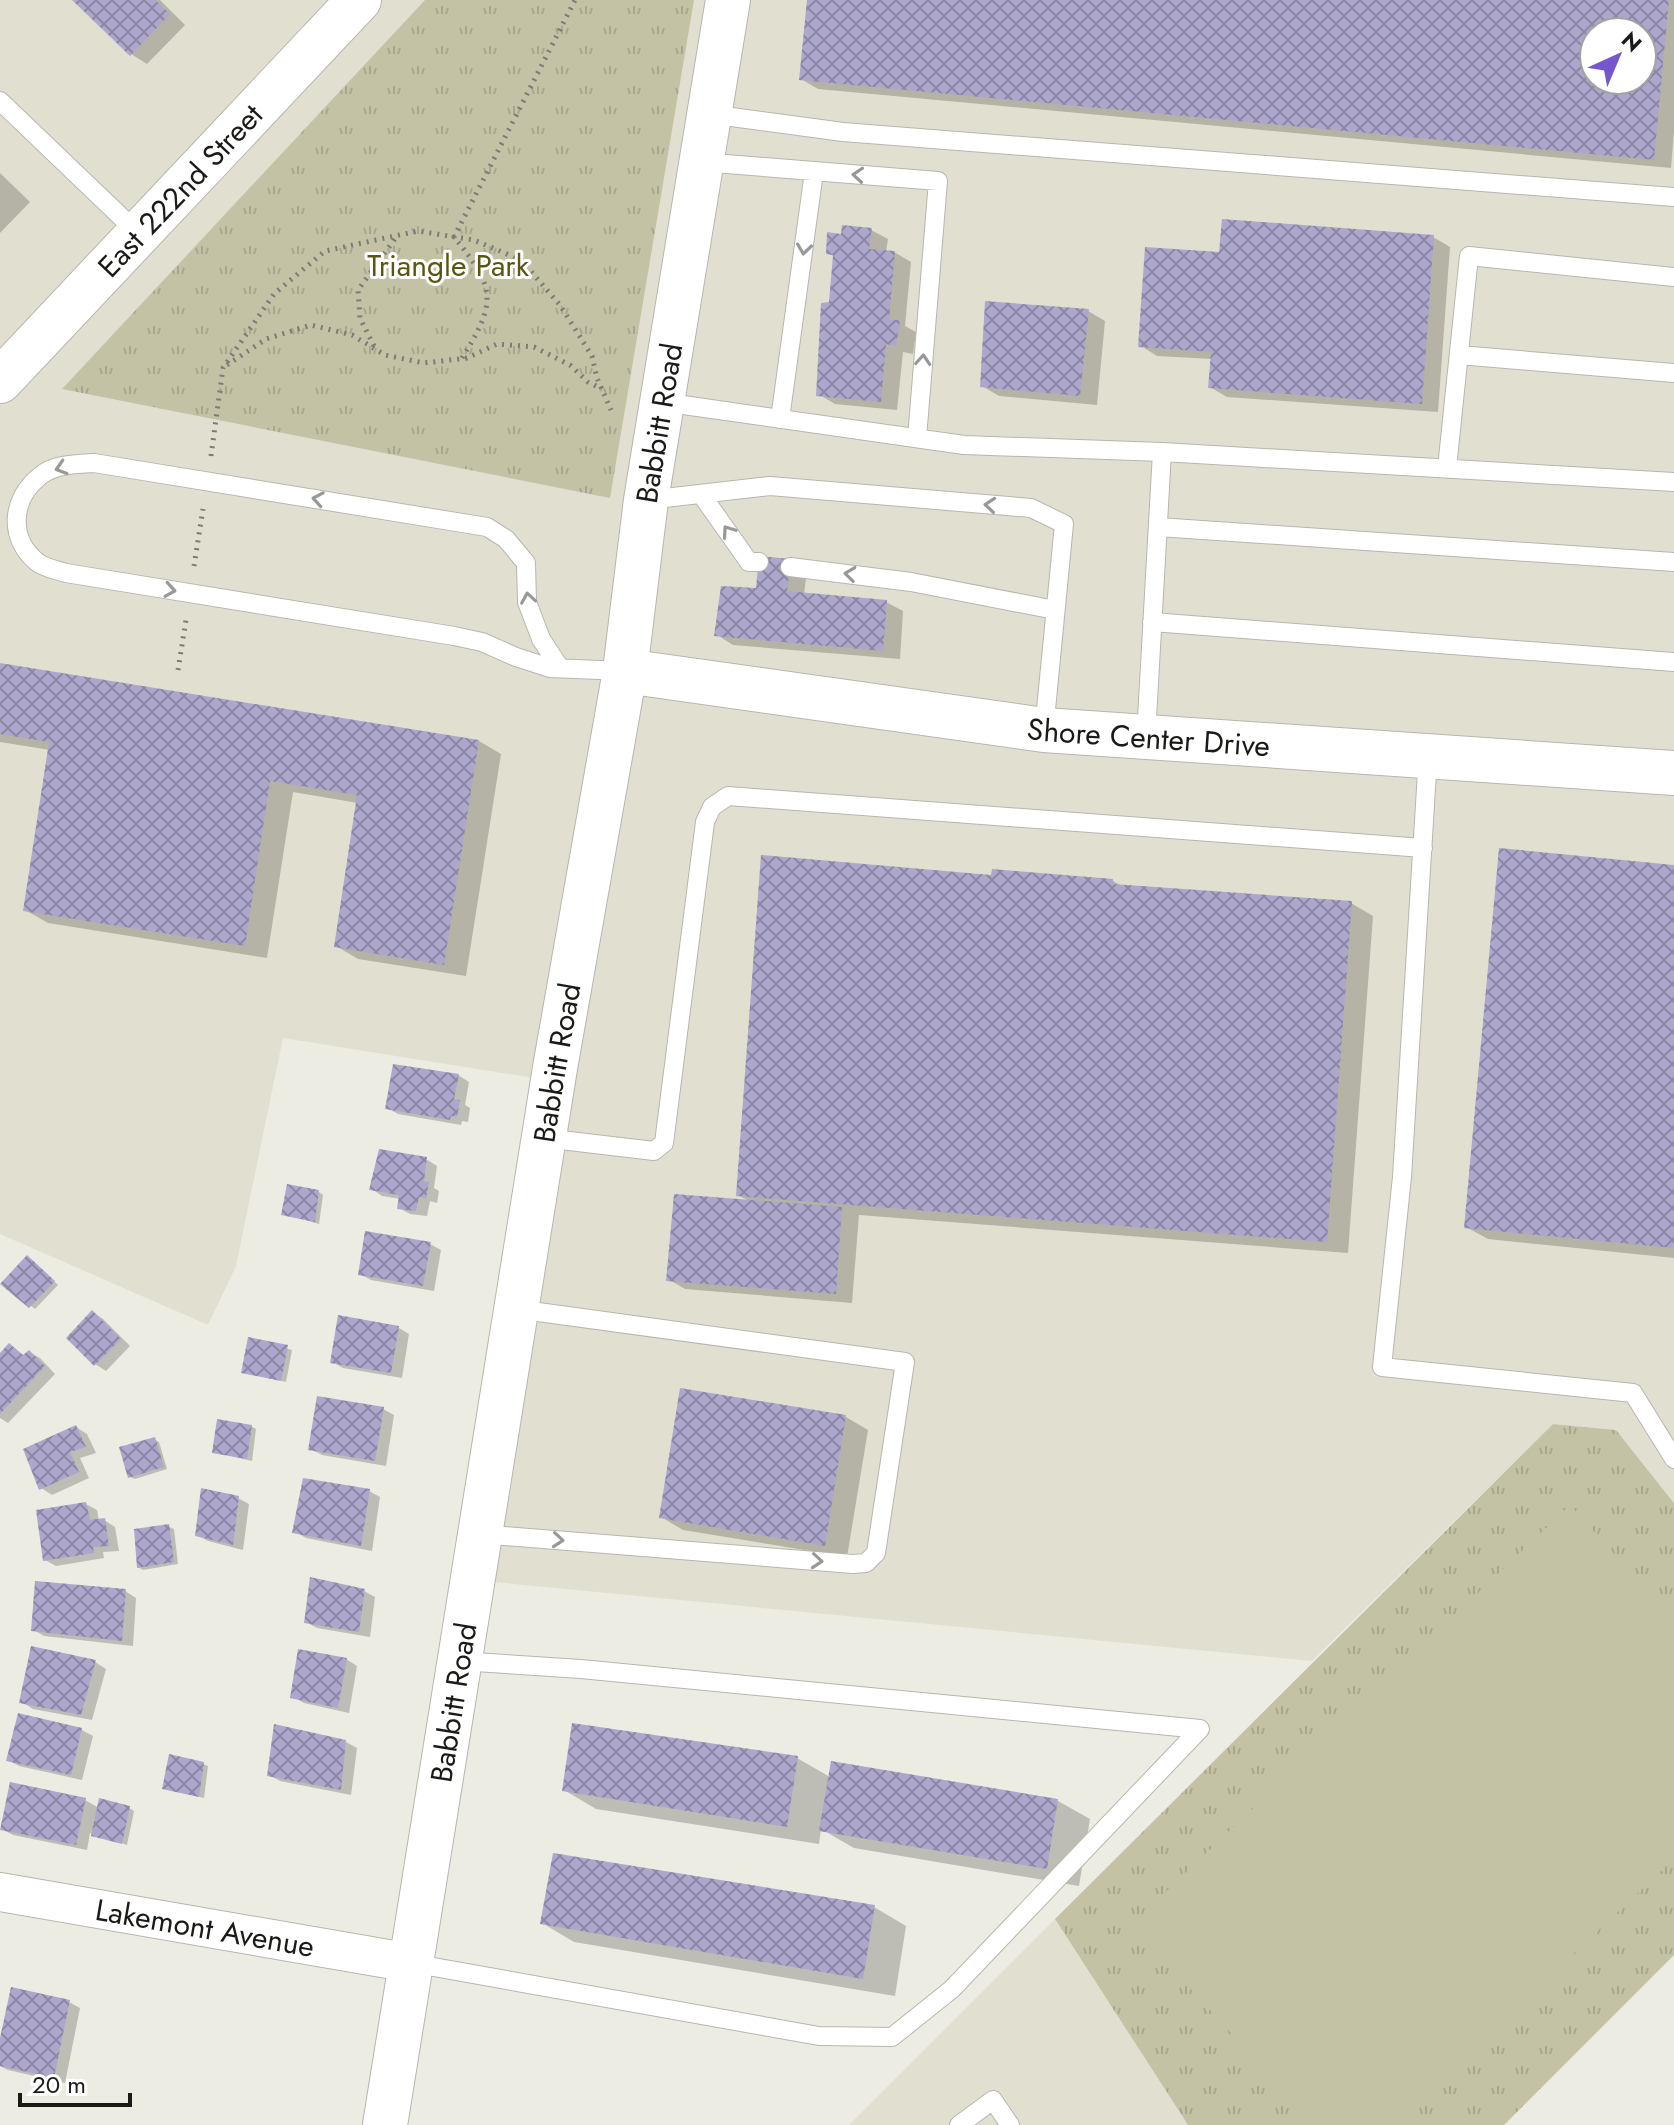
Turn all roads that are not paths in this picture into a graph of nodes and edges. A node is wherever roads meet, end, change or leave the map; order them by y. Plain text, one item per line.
1 (359, 0) edge
2 (728, 0) edge
3 (0, 101) edge
4 (709, 114) junction
5 (701, 162) junction
6 (814, 172) junction
7 (1674, 197) edge
8 (139, 234) junction
9 (1674, 277) edge
10 (1459, 355) junction
11 (1674, 373) edge
12 (0, 381) edge
13 (662, 402) junction
14 (780, 419) junction
15 (917, 438) junction
16 (1162, 452) junction
17 (1447, 468) junction
18 (1674, 482) edge
19 (701, 494) junction
20 (646, 500) junction
21 (1158, 527) junction
22 (759, 562) dead end
23 (1674, 562) edge
24 (790, 567) dead end
25 (1055, 610) junction
26 (1152, 622) junction
27 (1674, 662) edge
28 (560, 668) junction
29 (625, 671) junction
30 (1044, 730) junction
31 (1146, 737) junction
32 (1428, 756) junction
33 (1674, 773) edge
34 (1423, 848) junction
35 (544, 1138) junction
36 (516, 1309) junction
37 (1674, 1459) edge
38 (480, 1534) junction
39 (459, 1661) junction
40 (0, 1892) edge
41 (411, 1963) junction
42 (385, 2125) edge
43 (959, 2125) edge
44 (1010, 2125) edge

1 - 8 main road, East 222nd Street
2 - 4 main road, Babbitt Road
3 - 8 lane
4 - 5 main road, Babbitt Road
4 - 7 lane
5 - 6 lane
5 - 13 main road, Babbitt Road
6 -> 14 lane
15 -> 6 lane
8 - 12 main road, East 222nd Street
9 - 10 lane
10 - 11 lane
10 - 17 lane
13 - 14 lane
13 - 20 main road, Babbitt Road
14 - 15 lane
15 - 16 lane
16 - 17 lane
16 - 21 lane
17 - 18 lane
19 - 20 lane
22 -> 19 lane
25 -> 19 lane
20 - 29 main road, Babbitt Road
21 - 23 lane
21 - 26 lane
25 -> 24 lane
25 - 30 lane
26 - 27 lane
26 - 31 lane
28 -> 28 lane
28 - 29 lane
29 - 30 main road, Shore Center Drive
29 - 35 main road, Babbitt Road
30 - 31 main road, Shore Center Drive
31 - 32 main road, Shore Center Drive
32 - 33 main road, Shore Center Drive
32 - 34 lane
34 - 35 lane
34 - 37 lane
35 - 36 main road, Babbitt Road
36 - 38 main road, Babbitt Road
38 -> 36 lane
38 - 39 main road, Babbitt Road
39 - 41 main road, Babbitt Road
39 - 41 lane
40 - 41 street, Lakemont Avenue
41 - 42 main road, Babbitt Road
43 - 44 lane

